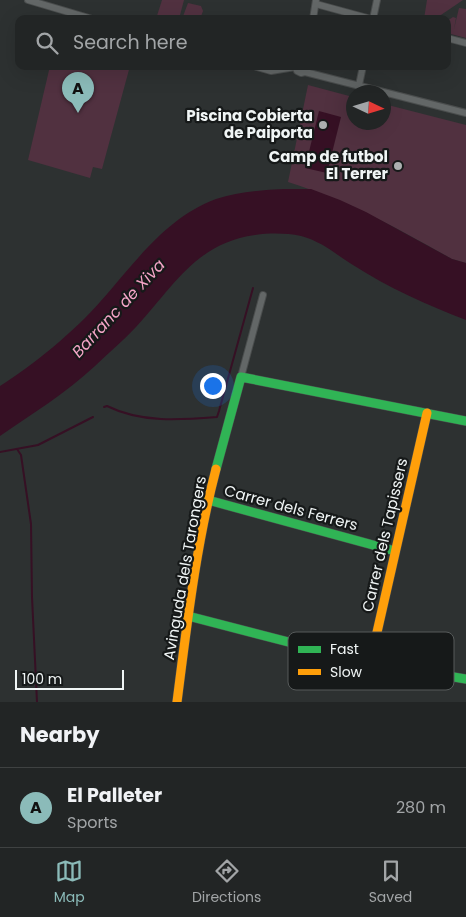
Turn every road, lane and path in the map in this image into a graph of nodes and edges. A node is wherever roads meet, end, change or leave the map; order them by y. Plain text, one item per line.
1 (28, 0) edge
2 (377, 0) edge
3 (316, 2) edge
4 (79, 15) edge
5 (313, 15) edge
6 (359, 15) edge
7 (373, 15) edge
8 (451, 39) edge
9 (466, 43) edge
10 (310, 70) edge
11 (362, 70) edge
12 (359, 85) joint
13 (391, 93) edge
14 (466, 113) edge
15 (263, 295) dead end
16 (241, 376) junction
17 (427, 413) junction
18 (466, 421) edge
19 (208, 500) junction
20 (395, 551) junction
21 (188, 616) junction
22 (377, 632) edge
23 (288, 642) edge
24 (176, 702) edge

1 - 4 street
2 - 7 street
3 - 5 street
3 - 6 street
8 - 9 street
10 - 12 street
11 - 12 street
13 - 14 street
15 - 16 street, Avinguda dels Tarongers
16 - 17 street
16 - 19 street, Avinguda dels Tarongers
17 - 18 street
17 - 20 street, Carrer dels Tapissers
19 - 20 street, Carrer dels Ferrers
19 - 21 street, Avinguda dels Tarongers
20 - 22 street, Carrer dels Tapissers
21 - 23 street
21 - 24 street, Avinguda dels Tarongers

